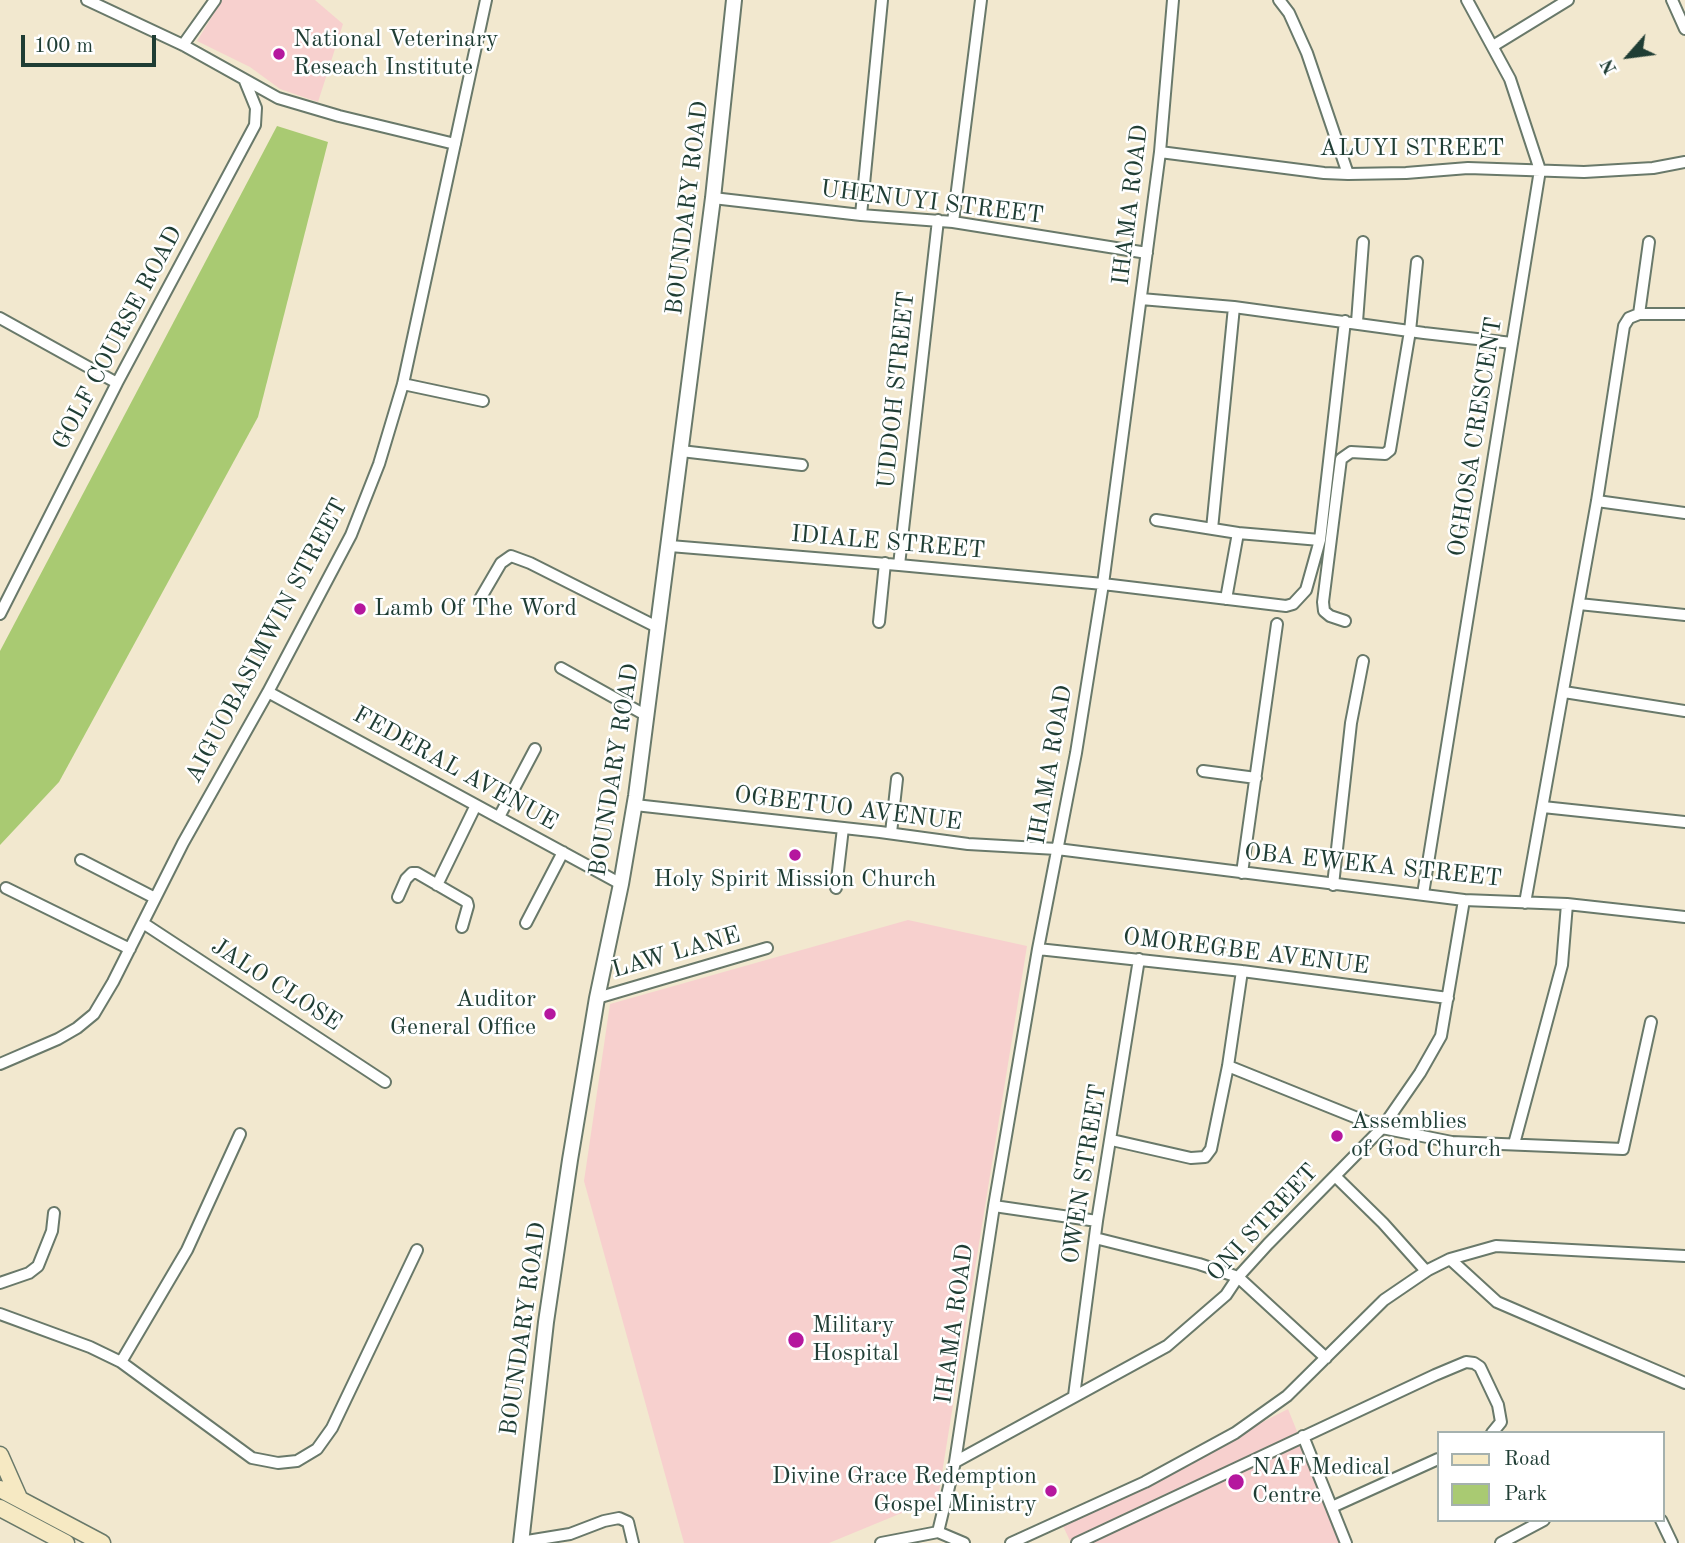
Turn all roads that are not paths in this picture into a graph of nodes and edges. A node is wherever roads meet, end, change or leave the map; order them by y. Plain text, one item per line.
1 (87, 0) edge
2 (215, 0) edge
3 (486, 0) edge
4 (734, 0) edge
5 (882, 0) edge
6 (981, 0) edge
7 (1173, 0) edge
8 (1279, 0) edge
9 (1467, 0) edge
10 (1568, 0) edge
11 (1672, 0) edge
12 (1685, 29) edge
13 (183, 45) junction
14 (1493, 46) junction
15 (245, 81) junction
16 (278, 97) junction
17 (256, 108) junction
18 (455, 144) junction
19 (1160, 152) junction
20 (1685, 162) edge
21 (1540, 170) junction
22 (1348, 174) junction
23 (713, 198) junction
24 (861, 215) junction
25 (938, 220) junction
26 (953, 222) junction
27 (1363, 242) dead end
28 (1649, 242) dead end
29 (1147, 253) junction
30 (1417, 262) dead end
31 (1141, 299) junction
32 (1234, 307) junction
33 (1639, 314) junction
34 (1685, 314) edge
35 (0, 318) edge
36 (1345, 321) junction
37 (1357, 323) junction
38 (1410, 331) junction
39 (1512, 343) junction
40 (117, 383) junction
41 (402, 384) junction
42 (484, 401) dead end
43 (681, 451) junction
44 (802, 465) dead end
45 (1597, 501) junction
46 (1685, 513) edge
47 (1156, 520) dead end
48 (1212, 529) junction
49 (1238, 533) junction
50 (1320, 540) junction
51 (670, 546) junction
52 (885, 564) junction
53 (899, 565) junction
54 (1103, 584) junction
55 (480, 599) dead end
56 (1226, 599) junction
57 (1579, 604) junction
58 (0, 614) edge
59 (1685, 615) edge
60 (1345, 621) dead end
61 (879, 622) dead end
62 (1277, 624) dead end
63 (659, 628) junction
64 (1363, 661) dead end
65 (561, 668) dead end
66 (268, 692) junction
67 (1564, 692) junction
68 (1685, 711) edge
69 (647, 716) junction
70 (535, 749) dead end
71 (1203, 771) dead end
72 (1256, 778) junction
73 (897, 779) dead end
74 (476, 804) junction
75 (635, 806) junction
76 (1543, 807) junction
77 (499, 817) junction
78 (1685, 822) edge
79 (843, 828) junction
80 (891, 833) junction
81 (1056, 849) junction
82 (563, 852) junction
83 (81, 860) dead end
84 (1242, 873) junction
85 (621, 884) junction
86 (437, 885) junction
87 (1333, 886) junction
88 (6, 888) dead end
89 (836, 888) dead end
90 (1423, 894) junction
91 (398, 897) dead end
92 (155, 898) junction
93 (1464, 900) junction
94 (1525, 903) junction
95 (1567, 904) junction
96 (1685, 917) edge
97 (143, 923) junction
98 (526, 923) dead end
99 (462, 927) dead end
100 (767, 948) dead end
101 (1038, 948) junction
102 (130, 949) junction
103 (1139, 959) junction
104 (1242, 971) junction
105 (597, 998) junction
106 (1448, 998) junction
107 (1651, 1022) dead end
108 (0, 1064) edge
109 (1228, 1066) junction
110 (385, 1082) dead end
111 (1382, 1128) junction
112 (240, 1134) dead end
113 (1112, 1140) junction
114 (1514, 1144) junction
115 (1336, 1177) junction
116 (993, 1206) junction
117 (54, 1213) dead end
118 (1097, 1221) junction
119 (1095, 1238) junction
120 (417, 1251) dead end
121 (1685, 1256) edge
122 (1450, 1259) junction
123 (1426, 1271) junction
124 (1238, 1277) junction
125 (0, 1283) edge
126 (0, 1314) edge
127 (1326, 1358) junction
128 (121, 1362) junction
129 (1685, 1384) edge
130 (1074, 1396) junction
131 (1494, 1431) edge
132 (1303, 1436) junction
133 (0, 1455) edge
134 (1436, 1460) edge
135 (955, 1462) junction
136 (0, 1489) edge
137 (19, 1498) junction
138 (1332, 1507) junction
139 (0, 1508) edge
140 (1541, 1522) edge
141 (1662, 1522) edge
142 (938, 1532) junction
143 (521, 1542) edge
144 (66, 1543) edge
145 (102, 1543) edge
146 (634, 1543) edge
147 (881, 1543) edge
148 (964, 1543) edge
149 (1011, 1543) edge
150 (1077, 1543) edge
151 (1346, 1543) edge
152 (1501, 1543) edge
153 (1672, 1543) edge

1 - 13 street
2 - 13 street
3 - 18 street, AIGUOBASIMWIN STREET
4 - 23 street, BOUNDARY ROAD
5 - 24 street
6 - 26 street
7 - 19 street, IHAMA ROAD
8 - 22 street
9 - 14 street, OGHOSA CRESCENT
10 - 14 street
11 - 12 street
13 - 15 street
14 - 21 street, OGHOSA CRESCENT
15 - 16 street
15 - 17 street
16 - 17 street
16 - 18 street
17 - 40 street, GOLF COURSE ROAD
18 - 41 street, AIGUOBASIMWIN STREET
19 - 22 street, ALUYI STREET
19 - 29 street, IHAMA ROAD
20 - 21 street, ALUYI STREET
21 - 22 street, ALUYI STREET
21 - 39 street, OGHOSA CRESCENT
23 - 24 street, UHENUYI STREET
23 - 43 street, BOUNDARY ROAD
24 - 25 street, UHENUYI STREET
25 - 26 street, UHENUYI STREET
25 - 53 street, UDDOH STREET
26 - 29 street, UHENUYI STREET
27 - 37 street
28 - 33 street
29 - 31 street, IHAMA ROAD
30 - 38 street
31 - 32 street
31 - 54 street, IHAMA ROAD
32 - 36 street
32 - 48 street
33 - 34 street
33 - 45 street
35 - 40 street
36 - 37 street
36 - 50 street
37 - 38 street
38 - 39 street
38 - 60 street
39 - 90 street, OGHOSA CRESCENT
40 - 58 street, GOLF COURSE ROAD
41 - 42 street
41 - 66 street, AIGUOBASIMWIN STREET
43 - 44 street
43 - 51 street, BOUNDARY ROAD
45 - 46 street
45 - 57 street
47 - 48 street
48 - 49 street
49 - 50 street
49 - 56 street
50 - 56 street, IDIALE STREET
51 - 52 street, IDIALE STREET
51 - 63 street, BOUNDARY ROAD
52 - 53 street, IDIALE STREET
52 - 61 street
53 - 54 street, IDIALE STREET
54 - 56 street, IDIALE STREET
54 - 81 street, IHAMA ROAD
55 - 63 street
57 - 59 street
57 - 67 street
62 - 72 street
63 - 69 street, BOUNDARY ROAD
64 - 87 street
65 - 69 street
66 - 74 street, FEDERAL AVENUE
66 - 92 street, AIGUOBASIMWIN STREET
67 - 68 street
67 - 76 street
69 - 75 street, BOUNDARY ROAD
70 - 77 street
71 - 72 street
72 - 84 street
73 - 80 street
74 - 77 street, FEDERAL AVENUE
74 - 86 street
75 - 79 street, OGBETUO AVENUE
75 - 85 street, BOUNDARY ROAD
76 - 78 street
76 - 94 street
77 - 82 street, FEDERAL AVENUE
79 - 80 street, OGBETUO AVENUE
79 - 89 street
80 - 81 street, OGBETUO AVENUE
81 - 84 street, OBA EWEKA STREET
81 - 101 street, IHAMA ROAD
82 - 85 street, FEDERAL AVENUE
82 - 98 street
83 - 92 street
84 - 87 street, OBA EWEKA STREET
85 - 105 street, BOUNDARY ROAD
86 - 91 street
86 - 99 street
87 - 90 street, OBA EWEKA STREET
88 - 102 street
90 - 93 street, OBA EWEKA STREET
92 - 97 street, AIGUOBASIMWIN STREET
93 - 94 street, OBA EWEKA STREET
93 - 106 street, ONI STREET
94 - 95 street, OBA EWEKA STREET
95 - 96 street, OBA EWEKA STREET
95 - 114 street
97 - 102 street, AIGUOBASIMWIN STREET
97 - 110 street, JALO CLOSE
100 - 105 street, LAW LANE
101 - 103 street, OMOREGBE AVENUE
101 - 116 street, IHAMA ROAD
102 - 108 street, AIGUOBASIMWIN STREET
103 - 104 street, OMOREGBE AVENUE
103 - 113 street, OWEN STREET
104 - 106 street, OMOREGBE AVENUE
104 - 109 street
105 - 143 street, BOUNDARY ROAD
106 - 111 street, ONI STREET
107 - 114 street
109 - 111 street
109 - 113 street
111 - 114 street
111 - 115 street, ONI STREET
112 - 128 street
113 - 118 street, OWEN STREET
115 - 123 street
115 - 124 street, ONI STREET
116 - 118 street
116 - 135 street, IHAMA ROAD
117 - 125 street
118 - 119 street, OWEN STREET
119 - 124 street
119 - 130 street, OWEN STREET
120 - 128 street
121 - 122 street
122 - 123 street
122 - 129 street
123 - 127 street
124 - 127 street
124 - 130 street, ONI STREET
126 - 128 street
127 - 149 street
130 - 135 street, ONI STREET
131 - 132 street
132 - 138 street
132 - 150 street
133 - 137 main road
134 - 138 street
135 - 142 street, IHAMA ROAD
136 - 137 main road
137 - 145 main road
138 - 151 street
139 - 144 main road
140 - 152 street
141 - 153 street
142 - 147 street
142 - 148 street
143 - 146 street

